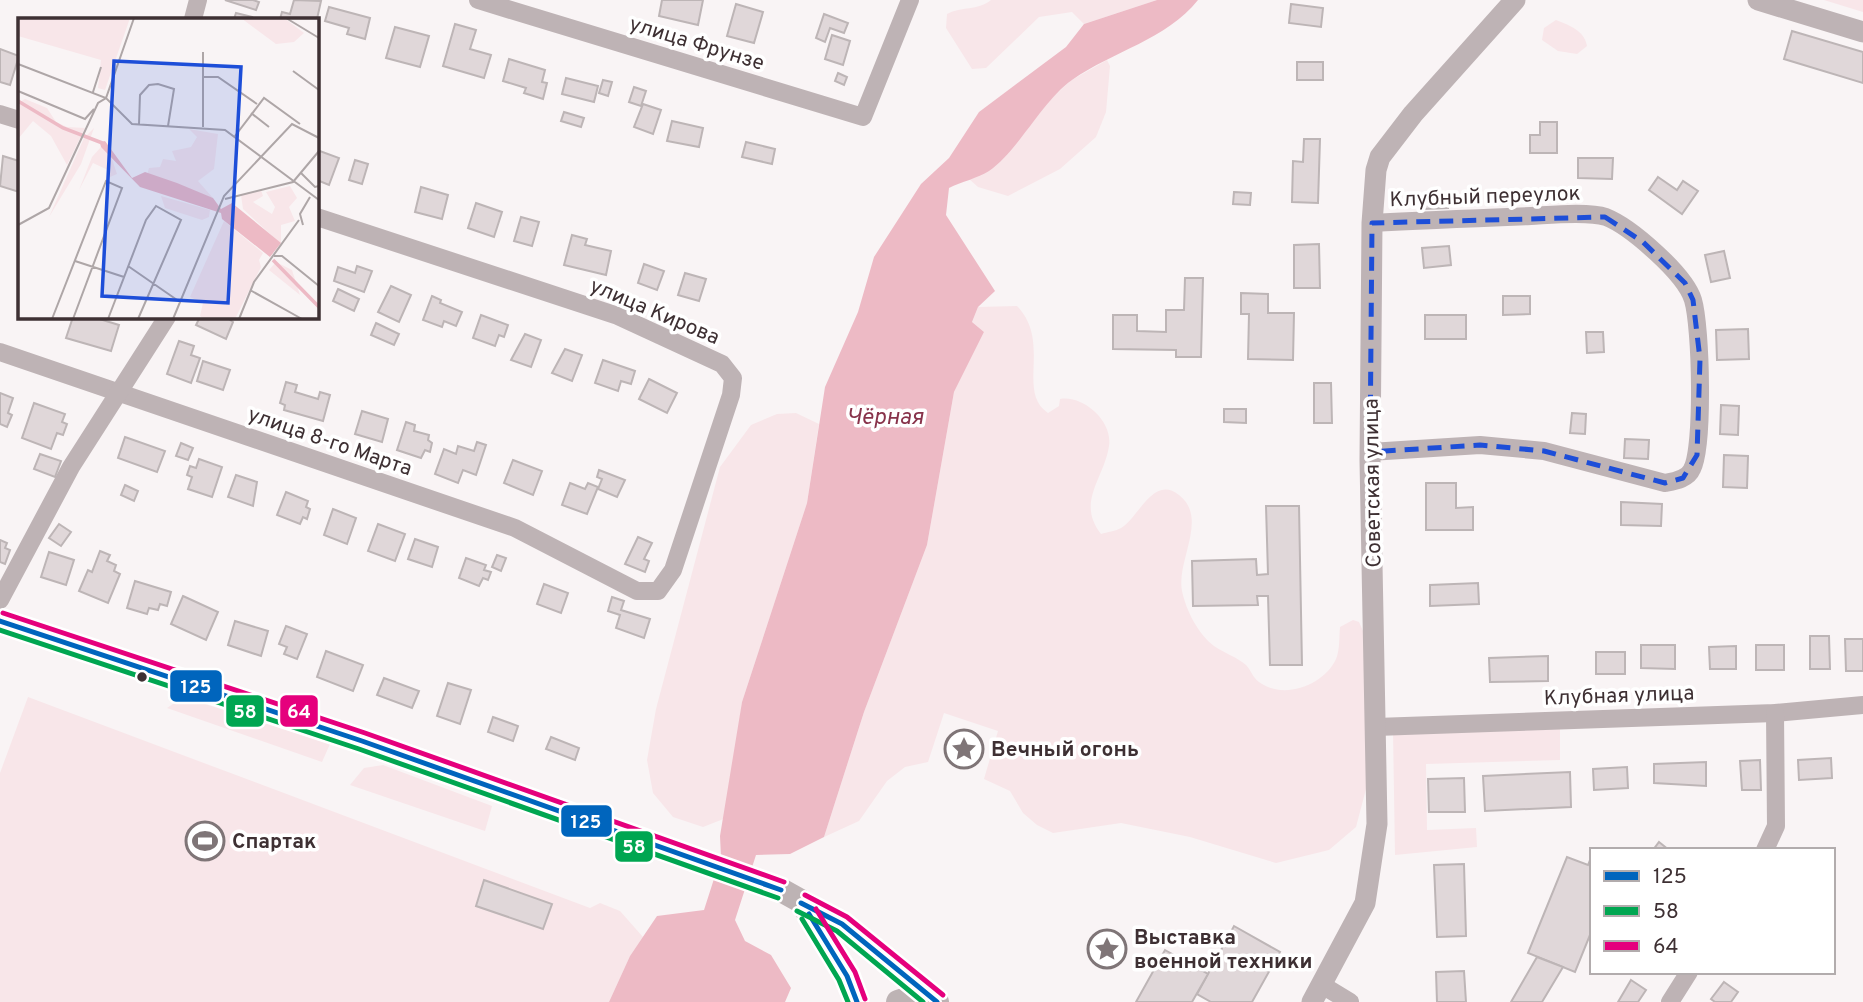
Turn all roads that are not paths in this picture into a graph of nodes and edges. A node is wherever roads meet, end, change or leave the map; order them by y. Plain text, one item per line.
1 (198, 0) edge
2 (478, 0) edge
3 (910, 0) edge
4 (1515, 0) edge
5 (1758, 0) edge
6 (193, 18) edge
7 (1863, 32) edge
8 (0, 114) edge
9 (18, 120) edge
10 (318, 217) edge
11 (1372, 223) junction
12 (166, 318) edge
13 (0, 352) edge
14 (117, 393) junction
15 (1370, 452) junction
16 (637, 591) joint
17 (0, 600) edge
18 (0, 621) edge
19 (1863, 705) edge
20 (1775, 713) junction
21 (1376, 727) junction
22 (1766, 848) edge
23 (791, 896) junction
24 (1688, 974) edge
25 (1317, 993) edge
26 (857, 1002) edge
27 (898, 1002) edge
28 (936, 1002) edge
29 (1350, 1002) edge
30 (1670, 1002) edge

1 - 6 street
2 - 3 street, улица Фрунзе
4 - 11 street, Советская улица
5 - 7 street
8 - 9 street
10 - 16 street, улица Кирова
11 - 15 street, Советская улица
11 - 15 street, Клубный переулок
12 - 14 street
13 - 14 street, улица 8-го Марта
14 - 16 street, улица 8-го Марта
14 - 17 street
15 - 21 street, Советская улица
18 - 23 main road
19 - 20 street, Клубная улица
20 - 21 street, Клубная улица
20 - 22 street
21 - 25 street, Советская улица
23 - 26 main road
23 - 28 main road
24 - 30 street
25 - 29 street
27 - 28 main road

